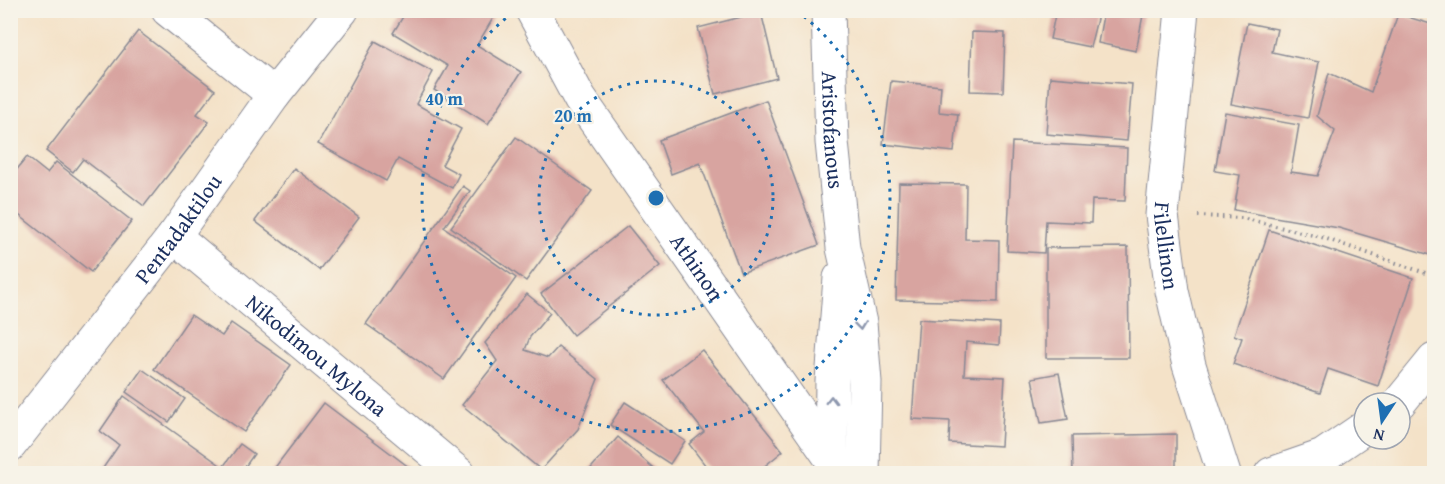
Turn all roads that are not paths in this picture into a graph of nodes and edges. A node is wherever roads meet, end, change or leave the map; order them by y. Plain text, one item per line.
1 (168, 10) edge
2 (342, 10) edge
3 (532, 10) edge
4 (828, 10) edge
5 (1182, 10) edge
6 (274, 95) junction
7 (174, 236) junction
8 (843, 248) junction
9 (1434, 360) edge
10 (1409, 391) edge
11 (1352, 436) edge
12 (10, 445) edge
13 (836, 466) edge
14 (459, 474) edge
15 (863, 474) edge
16 (1224, 474) edge
17 (1271, 474) edge

1 - 6 street
2 - 6 street, Pentadaktilou
3 - 13 street, Athinon
4 - 8 street, Aristofanous
5 - 16 street, Filellinon
6 - 7 street, Pentadaktilou
7 - 12 street, Pentadaktilou
7 - 14 street, Nikodimou Mylona
13 -> 8 street, Aristofanous
8 -> 15 street, Aristofanous
9 - 10 street
11 - 17 street

